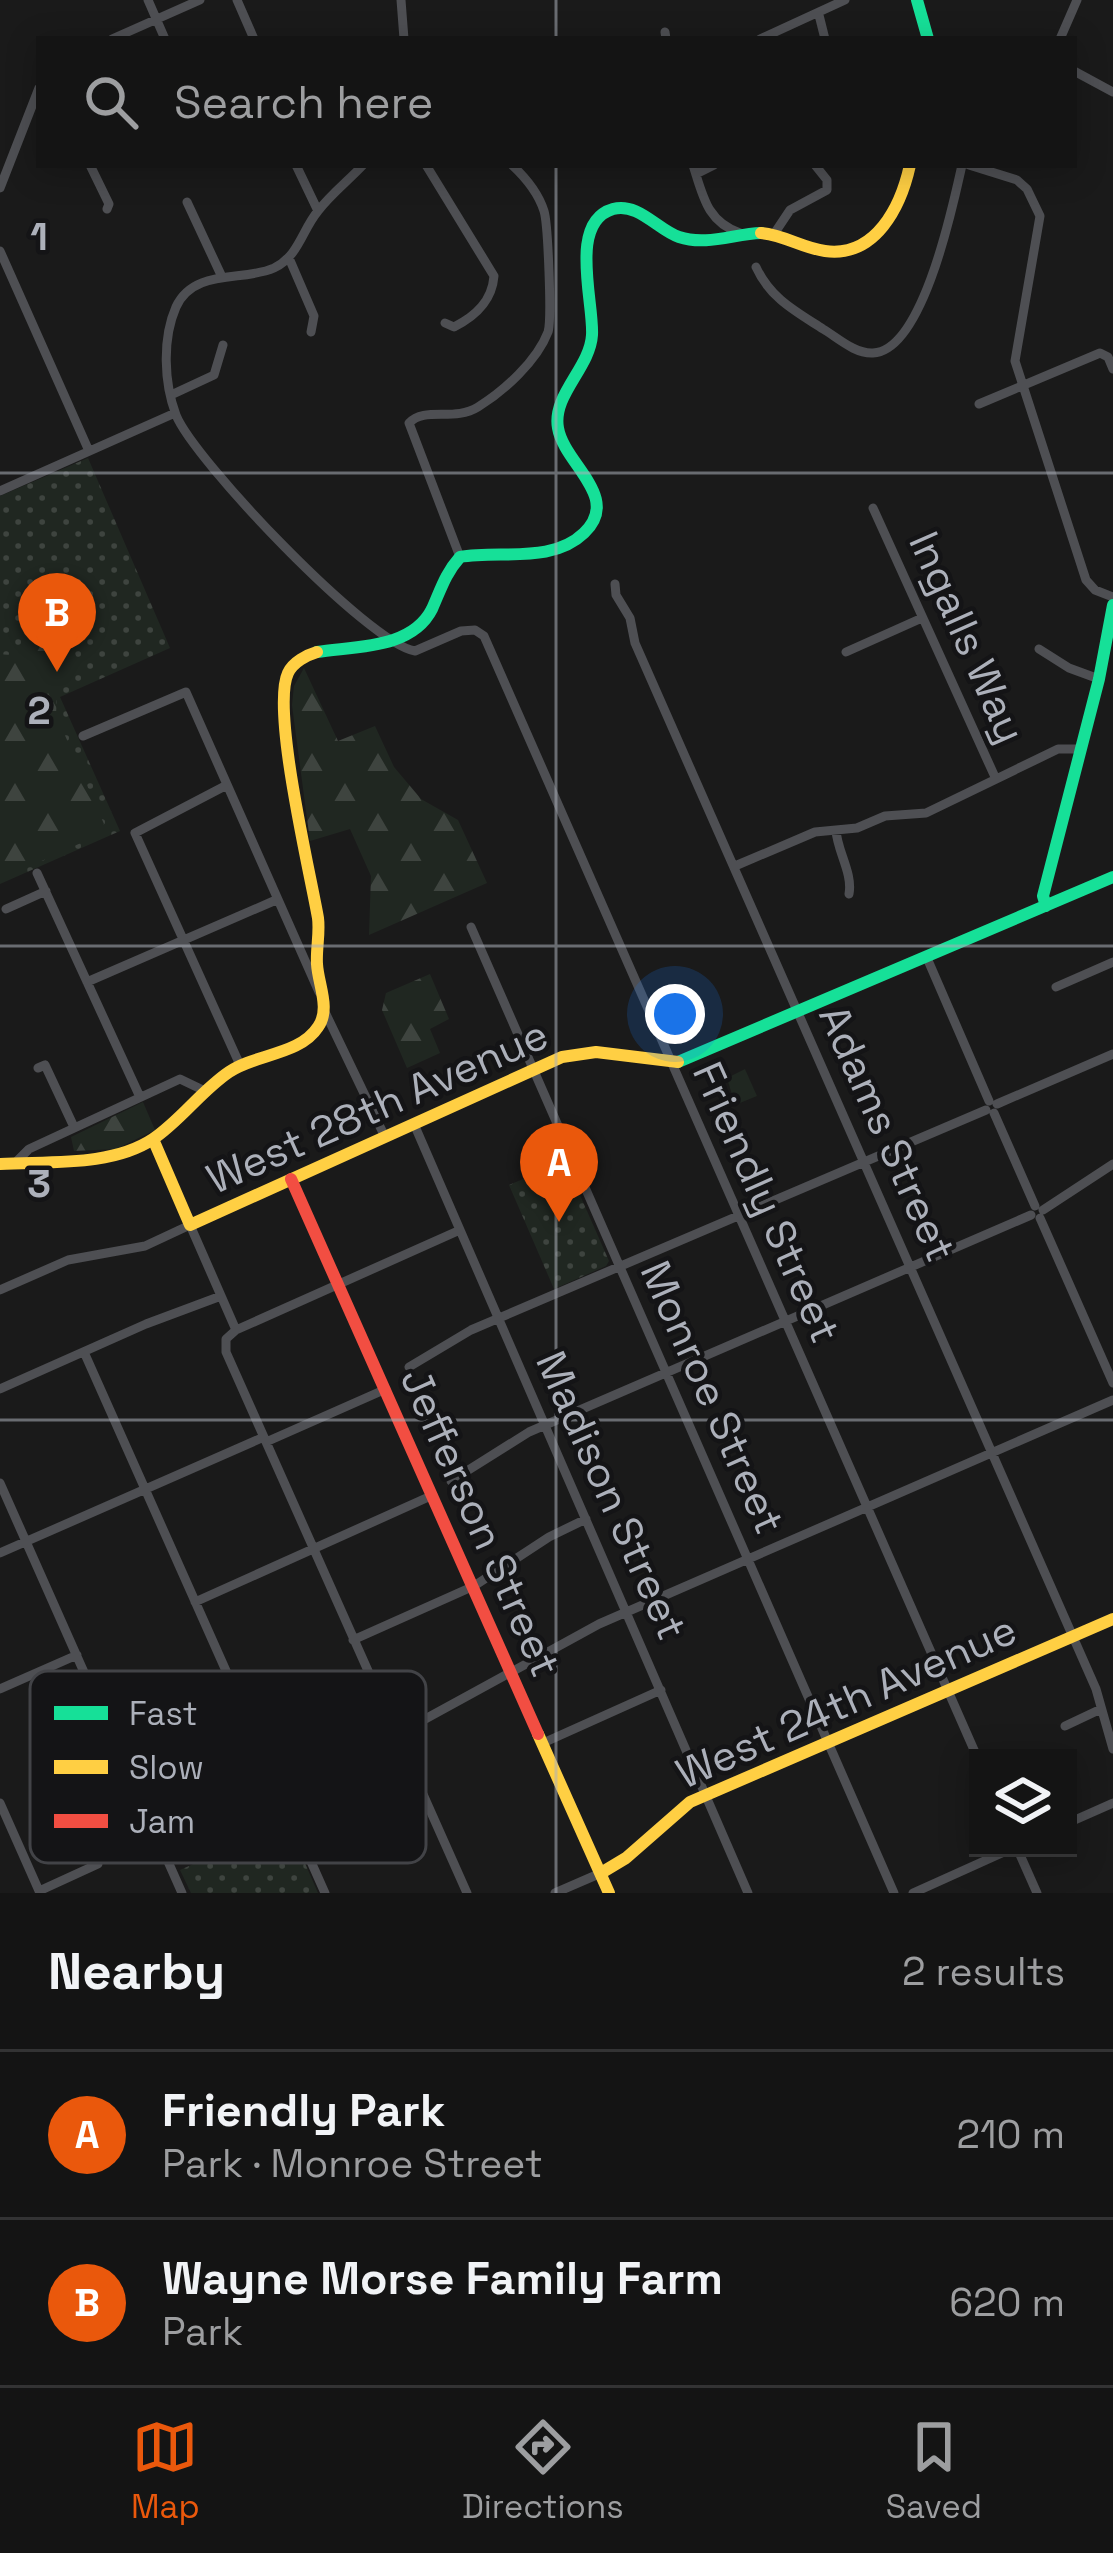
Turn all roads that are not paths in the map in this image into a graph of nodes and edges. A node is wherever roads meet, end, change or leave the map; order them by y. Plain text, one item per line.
1 (148, 0) edge
2 (200, 0) edge
3 (237, 0) edge
4 (401, 0) edge
5 (917, 0) edge
6 (1078, 0) edge
7 (841, 1) edge
8 (819, 15) junction
9 (156, 20) junction
10 (119, 36) edge
11 (164, 36) edge
12 (253, 36) edge
13 (404, 36) edge
14 (767, 36) edge
15 (824, 36) edge
16 (927, 36) edge
17 (1061, 36) edge
18 (1077, 73) edge
19 (1113, 92) edge
20 (36, 98) edge
21 (91, 168) edge
22 (297, 168) edge
23 (360, 168) edge
24 (428, 168) edge
25 (440, 168) edge
26 (514, 168) edge
27 (817, 168) edge
28 (909, 168) edge
29 (965, 168) edge
30 (976, 168) edge
31 (694, 169) edge
32 (435, 178) junction
33 (0, 188) edge
34 (187, 202) dead end
35 (107, 209) dead end
36 (318, 211) junction
37 (774, 234) junction
38 (745, 235) junction
39 (0, 254) edge
40 (290, 258) junction
41 (756, 267) dead end
42 (222, 277) junction
43 (445, 323) dead end
44 (311, 332) dead end
45 (223, 345) dead end
46 (1113, 369) edge
47 (1022, 385) junction
48 (171, 395) junction
49 (979, 404) dead end
50 (175, 412) junction
51 (89, 451) junction
52 (0, 491) edge
53 (873, 508) dead end
54 (460, 557) junction
55 (615, 584) dead end
56 (1113, 601) edge
57 (485, 618) dead end
58 (922, 618) junction
59 (478, 631) junction
60 (388, 641) junction
61 (1039, 649) dead end
62 (845, 652) dead end
63 (1099, 679) junction
64 (83, 736) dead end
65 (1078, 748) junction
66 (994, 777) junction
67 (225, 786) junction
68 (836, 830) junction
69 (734, 866) junction
70 (37, 873) dead end
71 (1113, 877) edge
72 (46, 891) junction
73 (849, 894) dead end
74 (276, 900) junction
75 (1046, 906) junction
76 (6, 909) dead end
77 (471, 927) dead end
78 (184, 941) junction
79 (927, 958) junction
80 (1113, 962) edge
81 (87, 982) junction
82 (1056, 987) dead end
83 (323, 1003) junction
84 (799, 1013) junction
85 (1113, 1054) edge
86 (669, 1063) junction
87 (240, 1065) junction
88 (38, 1068) dead end
89 (532, 1071) junction
90 (205, 1091) junction
91 (140, 1097) junction
92 (992, 1107) junction
93 (414, 1124) junction
94 (74, 1127) junction
95 (385, 1137) junction
96 (153, 1139) junction
97 (122, 1153) junction
98 (17, 1161) junction
99 (864, 1161) junction
100 (0, 1163) edge
101 (1113, 1164) edge
102 (164, 1166) junction
103 (291, 1179) junction
104 (181, 1204) junction
105 (223, 1210) junction
106 (1037, 1212) junction
107 (737, 1216) junction
108 (190, 1225) junction
109 (460, 1230) junction
110 (619, 1266) junction
111 (910, 1267) junction
112 (338, 1284) junction
113 (0, 1290) edge
114 (221, 1296) junction
115 (500, 1319) junction
116 (784, 1322) junction
117 (236, 1330) junction
118 (83, 1352) junction
119 (409, 1367) dead end
120 (664, 1374) junction
121 (1113, 1383) edge
122 (0, 1389) edge
123 (386, 1390) junction
124 (1113, 1400) edge
125 (545, 1426) junction
126 (265, 1440) junction
127 (992, 1453) junction
128 (451, 1480) dead end
129 (0, 1483) edge
130 (145, 1488) junction
131 (433, 1495) junction
132 (866, 1508) junction
133 (586, 1519) junction
134 (26, 1541) junction
135 (314, 1550) junction
136 (0, 1553) edge
137 (748, 1559) junction
138 (474, 1586) junction
139 (195, 1602) junction
140 (627, 1612) junction
141 (1113, 1619) edge
142 (1072, 1637) junction
143 (353, 1640) junction
144 (77, 1655) junction
145 (41, 1671) edge
146 (84, 1671) edge
147 (226, 1671) edge
148 (367, 1671) edge
149 (512, 1671) junction
150 (30, 1676) edge
151 (0, 1689) edge
152 (661, 1690) junction
153 (947, 1690) junction
154 (1101, 1709) junction
155 (426, 1718) edge
156 (1065, 1726) dead end
157 (828, 1742) junction
158 (543, 1743) junction
159 (974, 1749) edge
160 (1113, 1749) edge
161 (708, 1794) junction
162 (426, 1802) edge
163 (0, 1803) edge
164 (1113, 1803) edge
165 (1077, 1819) edge
166 (995, 1857) edge
167 (1019, 1857) edge
168 (169, 1863) edge
169 (312, 1863) edge
170 (98, 1864) dead end
171 (601, 1873) junction
172 (39, 1892) edge
173 (182, 1893) edge
174 (325, 1893) edge
175 (467, 1893) edge
176 (555, 1893) edge
177 (610, 1893) edge
178 (748, 1893) edge
179 (895, 1893) edge
180 (913, 1893) edge
181 (1037, 1893) edge

1 - 9 street
2 - 9 street
3 - 12 street
4 - 13 street
5 - 16 street
6 - 17 street
7 - 8 street
8 - 14 street
8 - 15 street
9 - 10 street
9 - 11 street
18 - 19 street
20 - 33 street
21 - 35 street
22 - 36 street
23 - 36 street
24 - 32 street
25 - 32 street
26 - 54 street
27 - 37 street
28 - 37 street
29 - 41 street
30 - 47 street
31 - 38 street
32 - 43 street
34 - 42 street
36 - 40 street
37 - 38 street
38 - 54 street
39 - 51 street
40 - 42 street
40 - 44 street
42 - 48 street
45 - 48 street
46 - 47 street
47 - 49 street
47 - 56 street
48 - 50 street
50 - 51 street
50 - 60 street
51 - 52 street
53 - 58 street, Ingalls Way
54 - 60 street
55 - 69 street, Adams Street
56 - 63 street
57 - 59 street
58 - 62 street
58 - 66 street, Ingalls Way
59 - 60 street
59 - 86 street, Friendly Street
60 - 83 street
61 - 63 street
63 - 65 street
64 - 67 street
65 - 66 street, Ingalls Way
65 - 75 street
66 - 68 street
67 - 74 street
67 - 78 street
68 - 69 street
68 - 73 street
69 - 84 street, Adams Street
70 - 72 street
71 - 75 street, West 28th Avenue
72 - 76 street
72 - 81 street
74 - 78 street
74 - 83 street
75 - 79 street, West 28th Avenue
77 - 89 street, Monroe Street
78 - 81 street
78 - 87 street
79 - 84 street, West 28th Avenue
79 - 92 street
80 - 82 street
81 - 91 street
83 - 87 street
83 - 95 street
84 - 86 street, West 28th Avenue
84 - 99 street, Adams Street
85 - 92 street
86 - 89 street, West 28th Avenue
86 - 107 street, Friendly Street
87 - 90 street
88 - 94 street
89 - 93 street, West 28th Avenue
89 - 110 street, Monroe Street
90 - 91 street
90 - 96 street
91 - 94 street
92 - 99 street
92 - 106 street
93 - 95 street, West 28th Avenue
93 - 109 street, Madison Street
94 - 98 street
95 - 103 street, West 28th Avenue
96 - 97 street
96 - 102 street
97 - 98 street
97 - 102 street
98 - 100 street
99 - 107 street
99 - 111 street, Adams Street
101 - 106 street
102 - 104 street
103 - 105 street, West 28th Avenue
103 - 112 street, Jefferson Street
104 - 105 street
104 - 108 street
105 - 108 street, West 28th Avenue
106 - 111 street
106 - 121 street
107 - 110 street
107 - 116 street, Friendly Street
108 - 113 street, West 28th Avenue
108 - 114 street
109 - 112 street
109 - 115 street, Madison Street
110 - 115 street
110 - 120 street, Monroe Street
111 - 116 street
111 - 127 street, Adams Street
112 - 117 street
112 - 123 street, Jefferson Street
114 - 117 street
114 - 118 street
115 - 119 street
115 - 125 street, Madison Street
116 - 120 street
116 - 132 street, Friendly Street
117 - 126 street
118 - 122 street
118 - 130 street
120 - 125 street
120 - 137 street, Monroe Street
123 - 126 street
123 - 131 street, Jefferson Street
124 - 127 street
125 - 128 street
125 - 133 street, Madison Street
126 - 130 street
126 - 135 street
127 - 132 street
127 - 142 street, Adams Street
129 - 134 street
130 - 134 street
130 - 139 street
131 - 135 street
131 - 138 street, Jefferson Street
132 - 137 street
132 - 153 street, Friendly Street
133 - 138 street
133 - 140 street, Madison Street
134 - 136 street
134 - 144 street
135 - 139 street
135 - 143 street
137 - 140 street
137 - 157 street, Monroe Street
138 - 143 street
138 - 149 street, Jefferson Street
139 - 147 street
140 - 149 street
140 - 152 street, Madison Street
141 - 142 street, West 24th Avenue
142 - 153 street, West 24th Avenue
142 - 154 street, Adams Street
143 - 148 street
144 - 145 street
144 - 146 street
149 - 155 street
149 - 158 street, Jefferson Street
150 - 151 street
152 - 158 street
152 - 161 street, Madison Street
153 - 157 street, West 24th Avenue
153 - 159 street, Friendly Street
154 - 156 street
154 - 160 street, Adams Street
157 - 161 street, West 24th Avenue
157 - 179 street, Monroe Street
158 - 171 street, Jefferson Street
161 - 171 street, West 24th Avenue
161 - 178 street, Madison Street
162 - 175 street
163 - 172 street
164 - 165 street
166 - 180 street
167 - 181 street
168 - 173 street
169 - 174 street
170 - 172 street
171 - 176 street, West 24th Avenue
171 - 177 street, Jefferson Street

